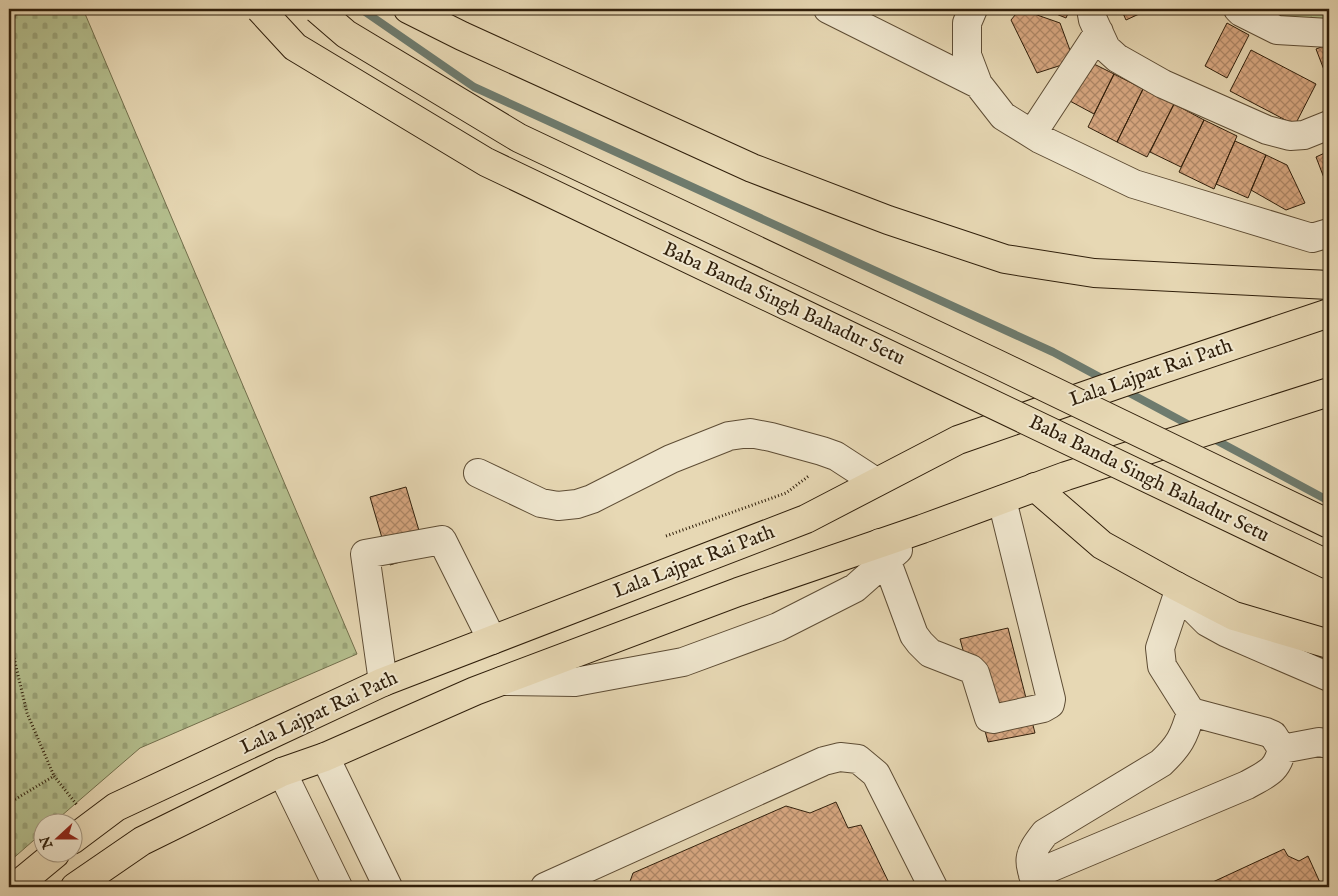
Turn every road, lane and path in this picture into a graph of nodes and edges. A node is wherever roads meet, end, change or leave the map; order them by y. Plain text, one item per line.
1 (260, 9) edge
2 (317, 9) edge
3 (408, 9) edge
4 (973, 9) edge
5 (1238, 9) edge
6 (832, 10) edge
7 (1095, 20) edge
8 (1329, 33) edge
9 (978, 84) junction
10 (1329, 125) edge
11 (1032, 134) junction
12 (1329, 233) edge
13 (1329, 285) edge
14 (1329, 313) edge
15 (1329, 392) edge
16 (836, 456) junction
17 (478, 473) dead end
18 (876, 482) junction
19 (1035, 488) junction
20 (1002, 500) junction
21 (1329, 524) edge
22 (666, 536) dead end
23 (883, 552) junction
24 (1329, 565) edge
25 (1178, 589) junction
26 (492, 640) junction
27 (10, 641) edge
28 (1329, 644) edge
29 (1329, 678) edge
30 (502, 681) junction
31 (383, 682) junction
32 (1191, 712) junction
33 (1329, 744) edge
34 (1282, 749) junction
35 (325, 757) junction
36 (282, 772) junction
37 (54, 776) junction
38 (9, 803) edge
39 (73, 814) edge
40 (82, 832) edge
41 (43, 864) edge
42 (1035, 881) edge
43 (15, 887) edge
44 (75, 887) edge
45 (338, 887) edge
46 (388, 887) edge
47 (545, 887) edge
48 (933, 887) edge

1 - 24 main road, Baba Banda Singh Bahadur Setu, bridge
2 - 21 main road, Baba Banda Singh Bahadur Setu, bridge
3 - 13 main road
4 - 9 street
5 - 8 street
6 - 9 street
7 - 10 street
7 - 11 street
9 - 11 street
11 - 12 street
14 - 18 main road, Lala Lajpat Rai Path, bridge
15 - 19 main road, Lala Lajpat Rai Path, bridge
16 - 17 street
16 - 18 street
16 - 22 path
18 - 26 main road, Lala Lajpat Rai Path
19 - 20 main road, Lala Lajpat Rai Path
19 - 25 main road
20 - 23 main road, Lala Lajpat Rai Path
20 - 23 street
23 - 30 main road, Lala Lajpat Rai Path
23 - 30 street
25 - 28 main road
25 - 29 street
25 - 32 street
26 - 31 main road, Lala Lajpat Rai Path
26 - 31 street
27 - 37 path
30 - 35 main road, Lala Lajpat Rai Path
31 - 40 main road, Lala Lajpat Rai Path
32 - 34 street
32 - 42 street
33 - 34 street
34 - 42 street
35 - 36 main road, Lala Lajpat Rai Path
35 - 46 street
36 - 44 main road, Lala Lajpat Rai Path
36 - 45 street
37 - 38 path
37 - 39 path
41 - 43 main road
47 - 48 street

